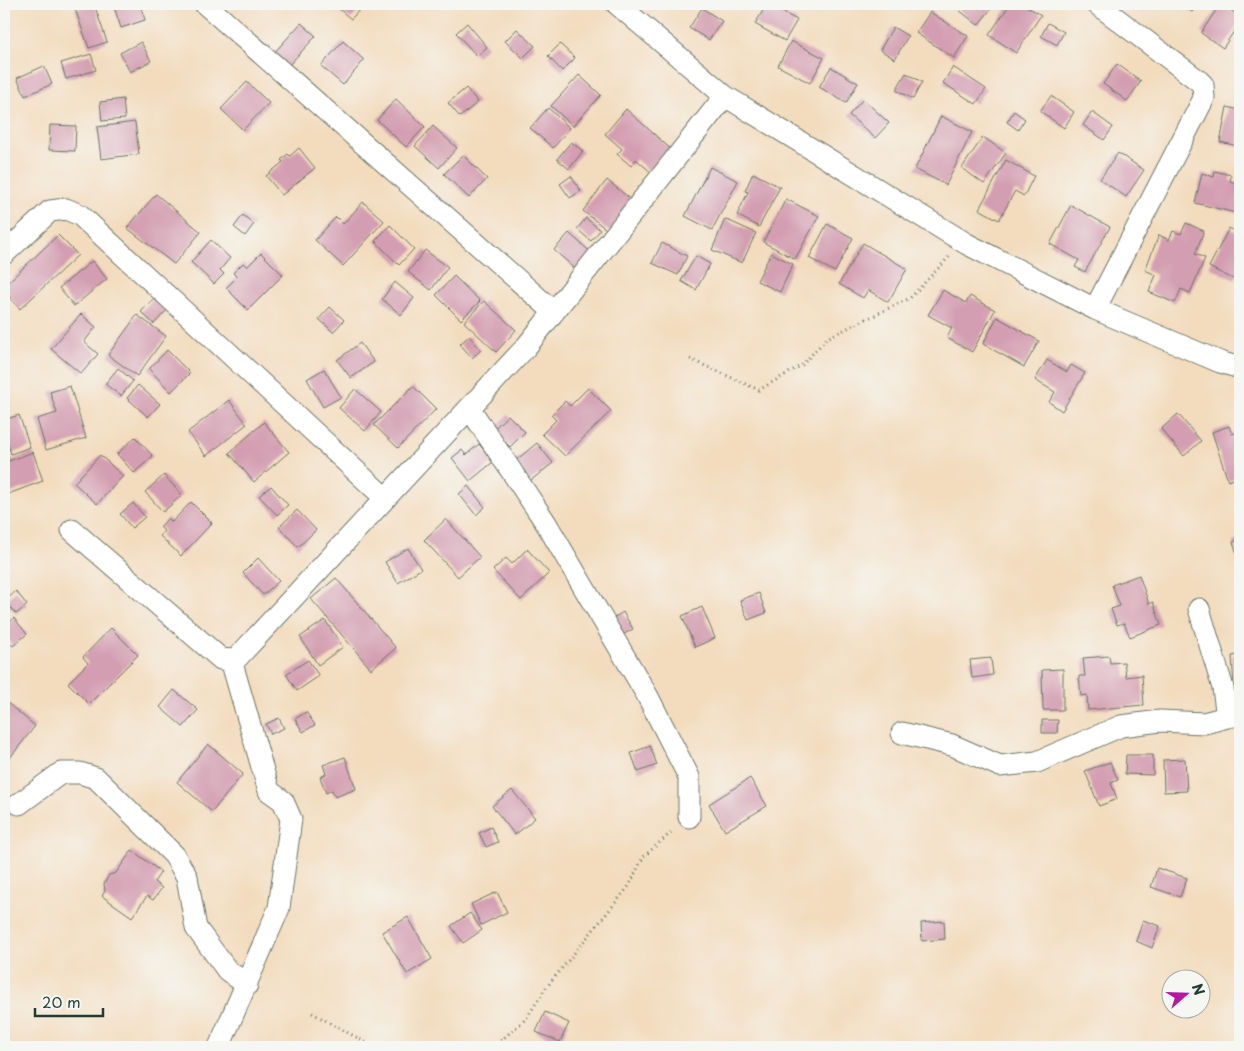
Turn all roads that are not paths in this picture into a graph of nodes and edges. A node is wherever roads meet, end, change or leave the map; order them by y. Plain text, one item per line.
1 (205, 4) edge
2 (617, 4) edge
3 (1097, 4) edge
4 (725, 96) junction
5 (4, 254) edge
6 (1095, 310) junction
7 (554, 312) junction
8 (1240, 368) edge
9 (470, 409) junction
10 (386, 498) junction
11 (72, 530) dead end
12 (1199, 609) dead end
13 (231, 660) junction
14 (1234, 716) edge
15 (902, 733) dead end
16 (19, 804) dead end
17 (688, 817) road end
18 (246, 985) junction
19 (219, 1047) edge

1 - 7 street
2 - 4 street
3 - 6 street
4 - 6 street
4 - 7 street
5 - 10 street
6 - 8 street
7 - 9 street
9 - 10 street
9 - 17 street
10 - 13 street
11 - 13 street
12 - 14 street
13 - 18 street
14 - 15 street
16 - 18 street
18 - 19 street

